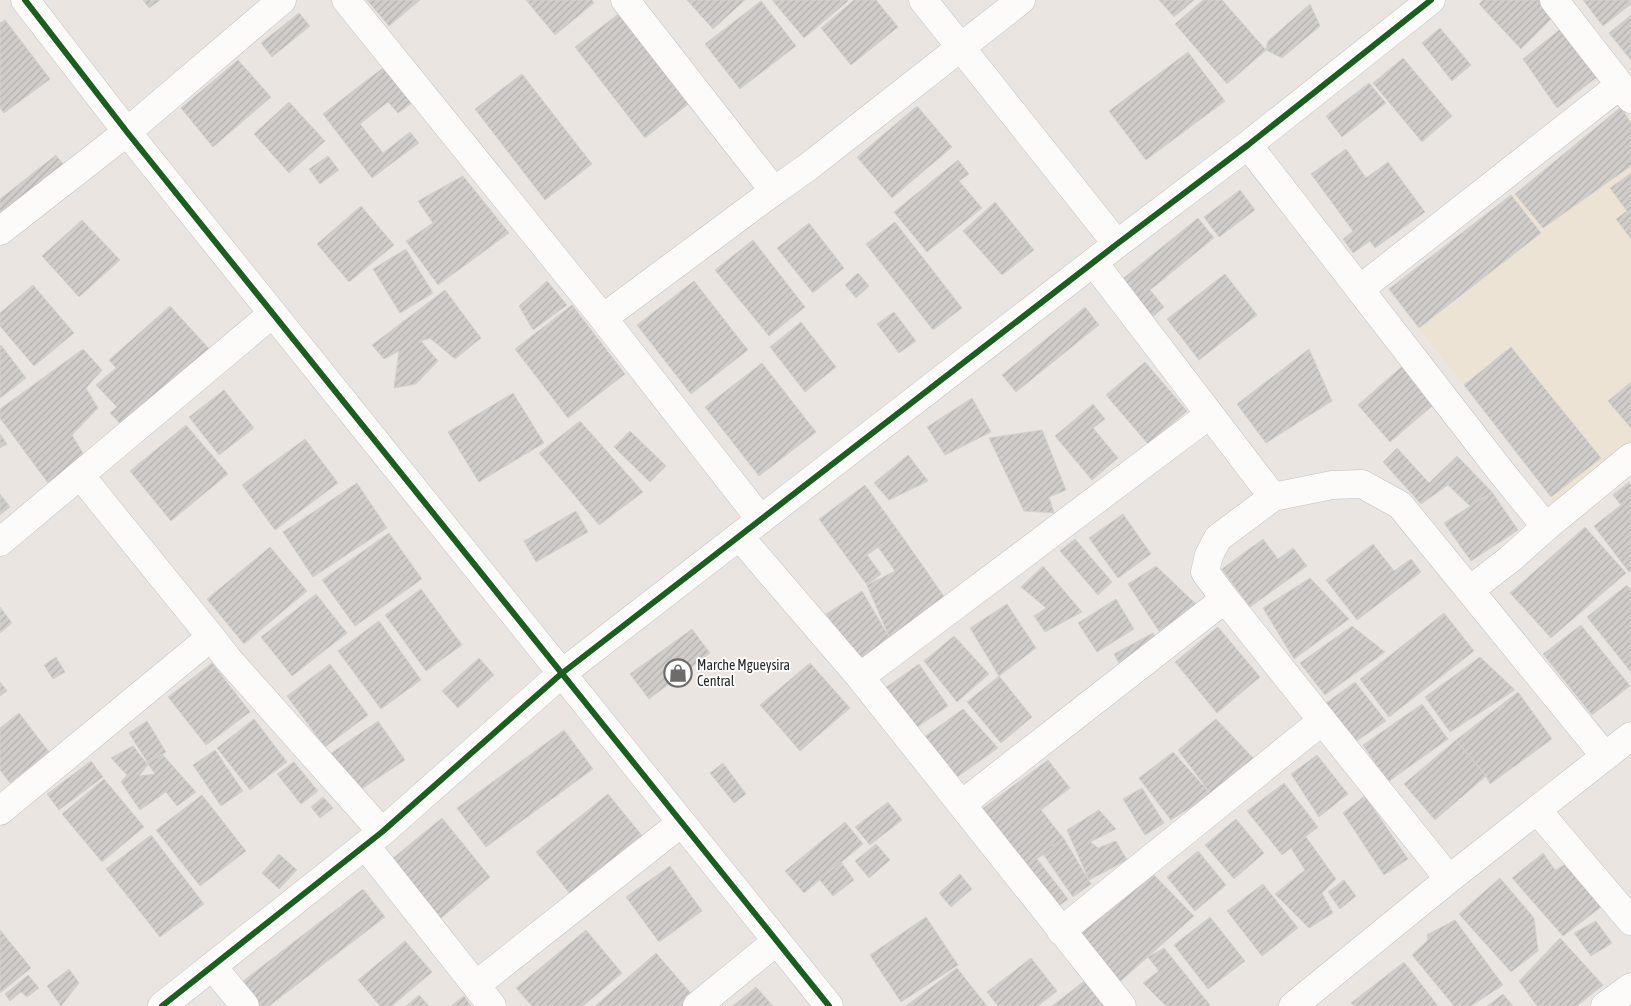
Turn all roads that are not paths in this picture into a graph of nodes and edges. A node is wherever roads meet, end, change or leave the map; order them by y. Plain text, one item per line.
1 (282, 0) edge
2 (346, 0) edge
3 (625, 0) edge
4 (923, 0) edge
5 (1021, 0) edge
6 (1431, 0) edge
7 (1554, 0) edge
8 (28, 1) edge
9 (961, 47) junction
10 (1625, 92) edge
11 (127, 132) junction
12 (1248, 145) junction
13 (774, 191) junction
14 (0, 231) edge
15 (1117, 244) junction
16 (1094, 263) junction
17 (1360, 289) junction
18 (272, 314) junction
19 (603, 318) junction
20 (1209, 415) junction
21 (1631, 457) edge
22 (80, 476) junction
23 (1273, 498) junction
24 (761, 520) junction
25 (1546, 527) junction
26 (739, 536) junction
27 (0, 542) edge
28 (1470, 590) junction
29 (1225, 599) junction
30 (211, 637) junction
31 (561, 674) junction
32 (860, 677) junction
33 (1322, 720) junction
34 (1631, 736) edge
35 (1605, 756) junction
36 (962, 804) junction
37 (1537, 810) junction
38 (0, 811) edge
39 (681, 823) junction
40 (374, 838) junction
41 (1449, 879) junction
42 (1631, 921) edge
43 (1061, 931) junction
44 (777, 941) junction
45 (212, 966) junction
46 (1631, 987) edge
47 (484, 996) edge
48 (162, 1006) edge
49 (245, 1006) edge
50 (698, 1006) edge
51 (828, 1006) edge
52 (1122, 1006) edge
53 (1293, 1006) edge
54 (1605, 1006) edge

1 - 11 street
2 - 19 street
3 - 13 street
4 - 9 street
5 - 9 street
6 - 12 street
7 - 10 street
8 - 11 street
9 - 13 street
9 - 15 street
10 - 17 street
11 - 14 street
11 - 18 street
12 - 15 street
12 - 17 street
13 - 19 street
15 - 16 street
16 - 20 street
16 - 24 street
17 - 25 street
18 - 22 street
18 - 31 street
19 - 24 street
20 - 23 street
20 - 32 street
21 - 25 street
22 - 27 street
22 - 30 street
23 - 28 street
23 - 29 street
24 - 26 street
25 - 28 street
26 - 31 street
26 - 32 street
28 - 35 street
29 - 33 street
29 - 36 street
30 - 38 street
30 - 40 street
31 - 39 street
31 - 40 street
32 - 36 street
33 - 41 street
33 - 43 street
34 - 35 street
35 - 37 street
36 - 43 street
37 - 41 street
37 - 42 street
39 - 44 street
39 - 47 street
40 - 45 street
40 - 47 street
41 - 53 street
43 - 52 street
44 - 50 street
44 - 51 street
45 - 48 street
45 - 49 street
46 - 54 street

